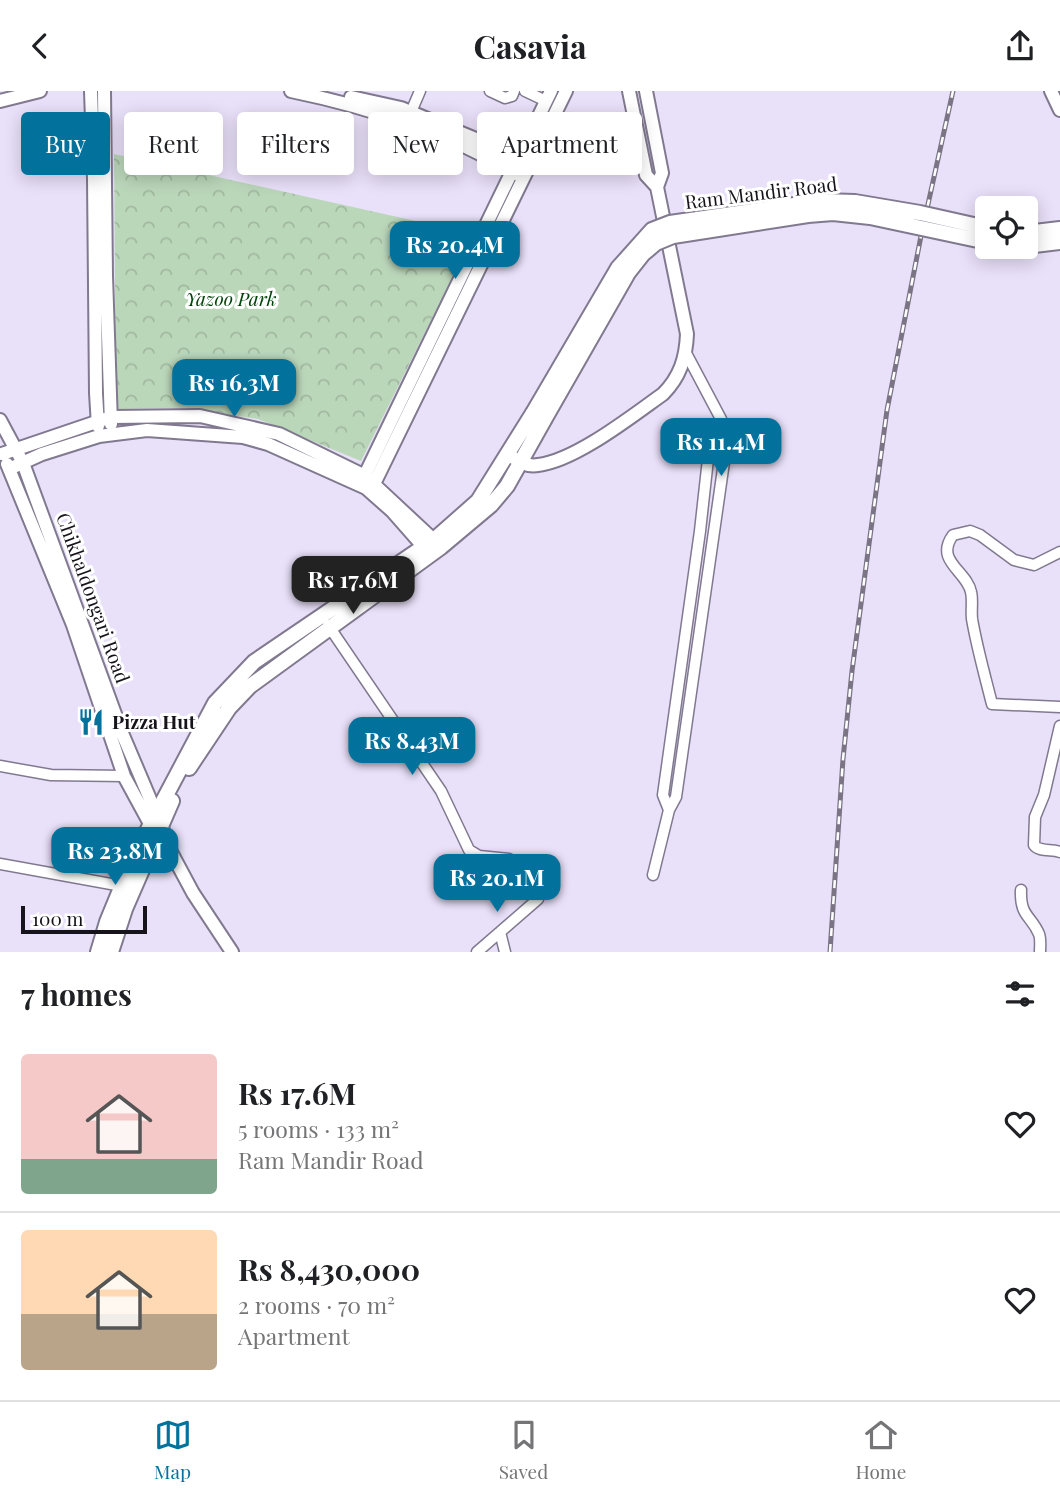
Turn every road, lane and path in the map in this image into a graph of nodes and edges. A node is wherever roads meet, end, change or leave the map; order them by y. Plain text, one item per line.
1 (40, 91) edge
2 (91, 91) edge
3 (104, 91) edge
4 (291, 91) edge
5 (323, 91) edge
6 (420, 91) edge
7 (491, 91) edge
8 (514, 91) edge
9 (525, 91) edge
10 (566, 91) edge
11 (629, 91) edge
12 (646, 91) edge
13 (1051, 91) edge
14 (548, 96) edge
15 (0, 100) edge
16 (1060, 110) edge
17 (411, 112) joint
18 (554, 112) edge
19 (477, 154) edge
20 (518, 175) edge
21 (657, 187) junction
22 (975, 226) edge
23 (1060, 229) edge
24 (1038, 232) edge
25 (975, 239) edge
26 (1060, 242) edge
27 (1038, 245) edge
28 (686, 353) junction
29 (539, 417) junction
30 (104, 418) junction
31 (720, 419) junction
32 (0, 420) edge
33 (106, 436) junction
34 (16, 448) junction
35 (1, 453) edge
36 (514, 459) junction
37 (23, 463) junction
38 (9, 469) junction
39 (367, 484) junction
40 (432, 547) junction
41 (1060, 552) edge
42 (326, 621) junction
43 (685, 645) junction
44 (698, 646) junction
45 (1060, 707) edge
46 (1060, 726) edge
47 (0, 766) edge
48 (124, 776) junction
49 (669, 810) junction
50 (156, 825) junction
51 (1060, 852) edge
52 (0, 864) edge
53 (653, 875) dead end
54 (551, 881) dead end
55 (527, 883) junction
56 (122, 886) junction
57 (1021, 890) dead end
58 (500, 932) junction
59 (98, 952) edge
60 (111, 952) edge
61 (232, 952) edge
62 (477, 952) edge
63 (505, 952) edge
64 (1040, 952) edge

1 - 15 street
2 - 30 street
3 - 30 street
4 - 19 street
5 - 17 street
6 - 17 street
7 - 8 street
9 - 14 street
10 - 18 street
11 - 21 street
12 - 21 street, Ram Mandir Road
13 - 16 street
20 - 39 street
21 - 28 street, Ram Mandir Road
22 - 29 main road, Ram Mandir Road, bridge
23 - 24 main road
25 - 29 main road, bridge
26 - 27 main road
28 - 31 street
28 - 36 street, Ram Mandir Road
29 - 36 main road
30 - 33 street
30 - 34 street
30 - 39 street
31 - 43 street
31 - 44 street
32 - 34 street, Chikhaldongari Road
33 - 37 street
33 - 39 street
34 - 35 street
34 - 37 street, Chikhaldongari Road
35 - 38 street, Chikhaldongari Road
36 - 40 main road
37 - 38 street
37 - 50 street, Chikhaldongari Road
38 - 48 street, Chikhaldongari Road
39 - 40 street
40 - 42 main road
41 - 45 street
42 - 50 main road
42 - 55 street
43 - 44 street
43 - 49 street
44 - 49 street
46 - 51 street
47 - 48 street
48 - 50 street, Chikhaldongari Road
49 - 53 street
50 - 56 main road
50 - 60 main road
50 - 61 street, Chikhaldongari Road
52 - 56 street
54 - 55 street
55 - 58 street
56 - 59 main road
57 - 64 street
58 - 62 street
58 - 63 street

